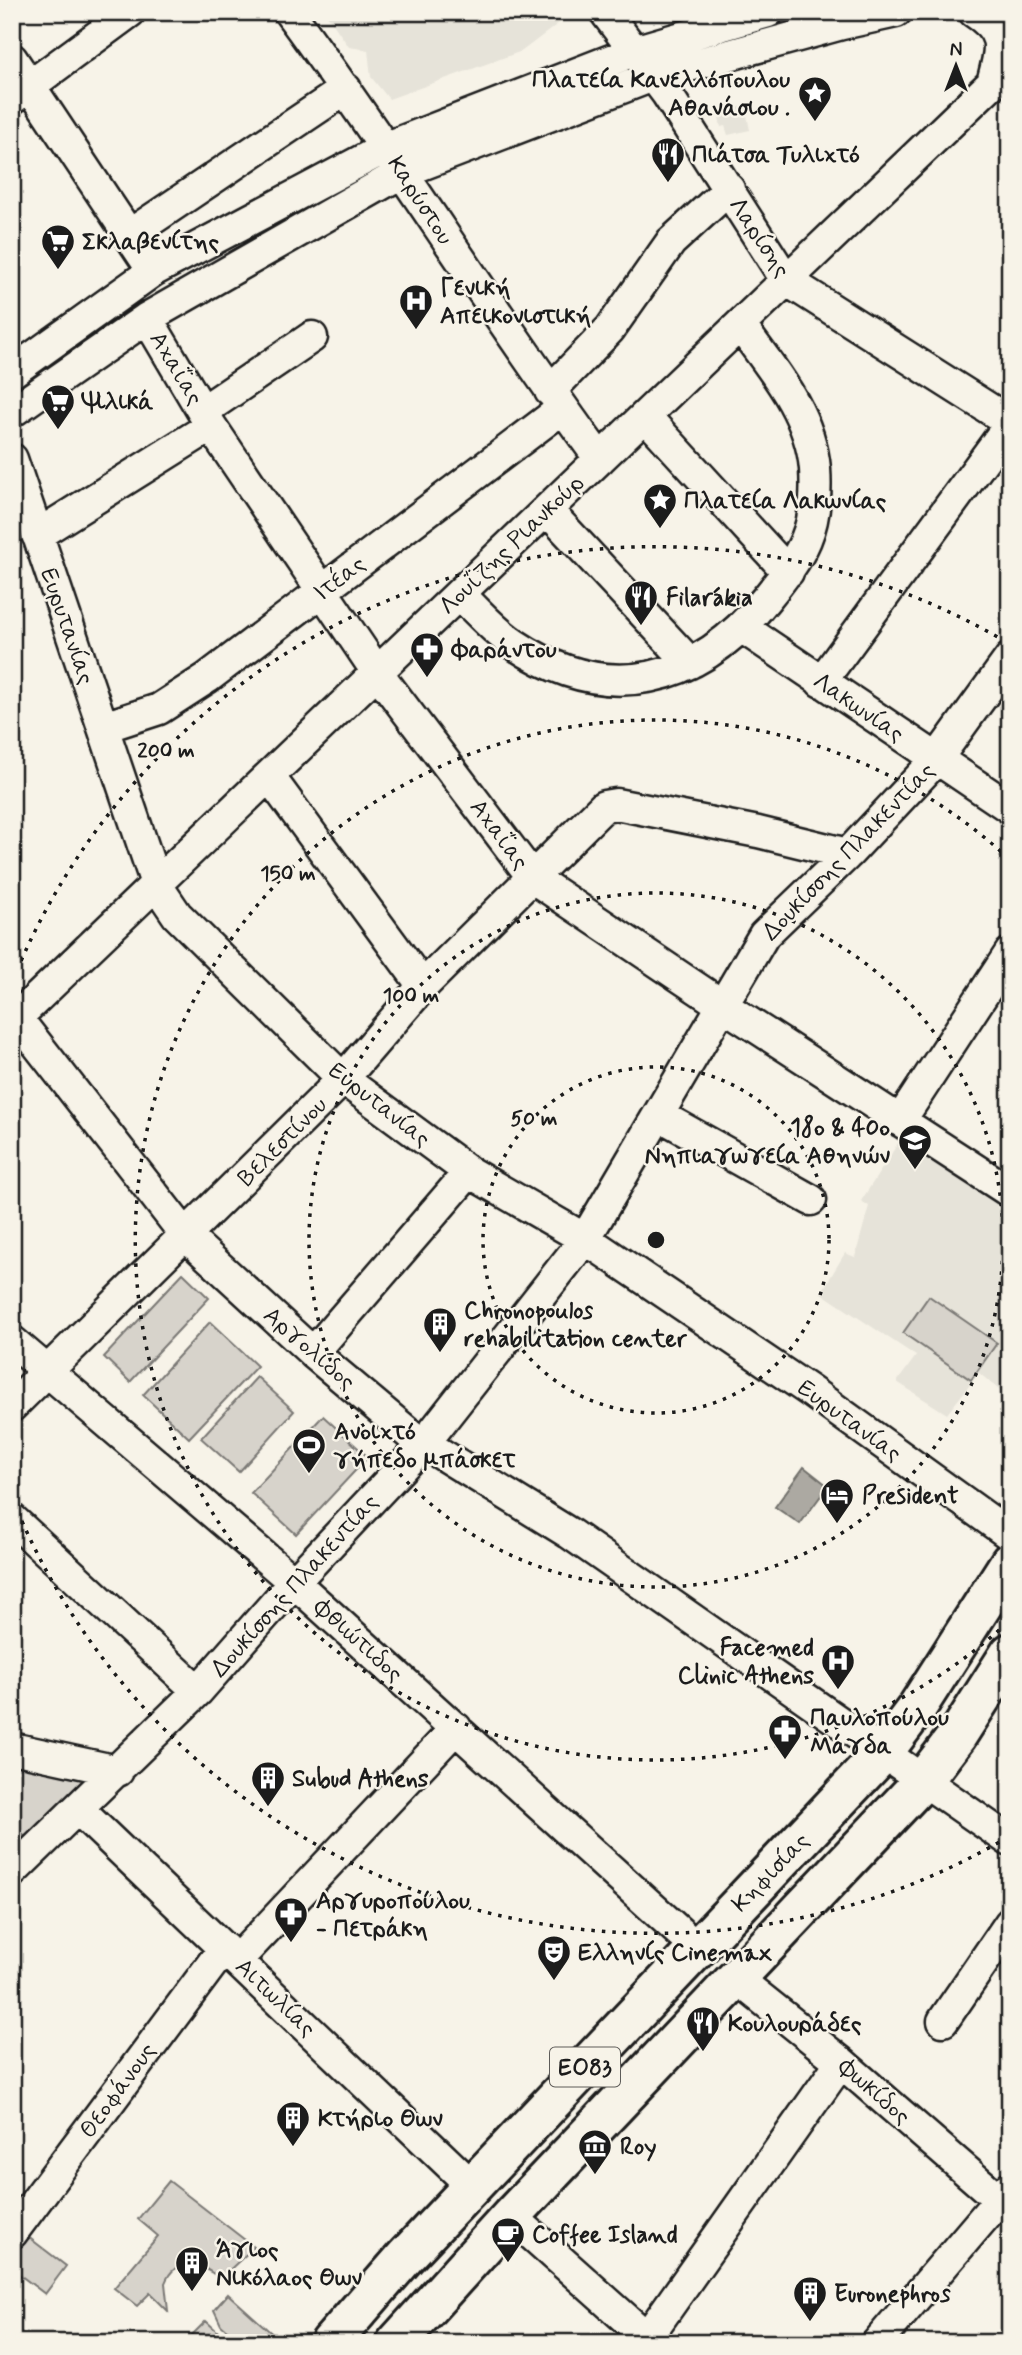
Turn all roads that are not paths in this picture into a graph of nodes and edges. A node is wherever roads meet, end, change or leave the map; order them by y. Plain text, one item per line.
1 (130, 12) edge
2 (289, 12) edge
3 (605, 12) edge
4 (768, 12) edge
5 (896, 12) edge
6 (974, 12) edge
7 (634, 51) junction
8 (12, 59) edge
9 (1001, 74) edge
10 (653, 76) junction
11 (346, 89) junction
12 (21, 92) edge
13 (387, 147) junction
14 (403, 172) junction
15 (729, 189) junction
16 (130, 235) junction
17 (153, 271) junction
18 (786, 281) junction
19 (147, 318) junction
20 (740, 325) junction
21 (312, 337) dead end
22 (12, 372) edge
23 (556, 399) junction
24 (12, 412) edge
25 (645, 416) junction
26 (207, 418) junction
27 (1010, 423) edge
28 (600, 458) junction
29 (12, 459) edge
30 (547, 510) junction
31 (37, 535) junction
32 (788, 572) junction
33 (322, 589) junction
34 (459, 594) junction
35 (743, 628) junction
36 (702, 657) junction
37 (1010, 658) edge
38 (377, 672) junction
39 (821, 682) junction
40 (104, 727) junction
41 (936, 760) junction
42 (269, 776) junction
43 (1010, 808) edge
44 (848, 854) junction
45 (533, 878) junction
46 (156, 884) junction
47 (1010, 953) edge
48 (424, 986) junction
49 (722, 1005) junction
50 (13, 1018) edge
51 (343, 1079) junction
52 (659, 1115) junction
53 (900, 1121) junction
54 (470, 1172) junction
55 (1006, 1182) edge
56 (811, 1200) dead end
57 (187, 1237) junction
58 (585, 1239) junction
59 (12, 1342) edge
60 (313, 1353) junction
61 (46, 1370) junction
62 (12, 1406) edge
63 (423, 1445) junction
64 (12, 1519) edge
65 (1010, 1535) edge
66 (1010, 1562) edge
67 (294, 1582) junction
68 (1010, 1653) edge
69 (198, 1691) junction
70 (456, 1728) junction
71 (12, 1748) edge
72 (882, 1754) junction
73 (118, 1771) junction
74 (922, 1782) junction
75 (78, 1810) junction
76 (1010, 1841) edge
77 (18, 1855) edge
78 (1010, 1923) edge
79 (697, 1948) junction
80 (230, 1954) junction
81 (736, 1978) junction
82 (943, 2021) dead end
83 (841, 2062) junction
84 (472, 2186) junction
85 (1006, 2198) edge
86 (511, 2216) junction
87 (12, 2233) edge
88 (648, 2341) edge
89 (330, 2343) edge
90 (396, 2343) edge
91 (877, 2343) edge

1 - 12 street
2 - 11 street, Καρύστου
3 - 7 street, Λαρίσης
4 - 7 street
5 - 10 street
6 - 9 street
7 - 10 street, Λαρίσης
7 - 13 street
8 - 12 street
9 - 18 street, Λουΐζης Ριανκούρ
10 - 14 street
10 - 15 street, Λαρίσης
11 - 13 street, Καρύστου
11 - 16 street
12 - 16 street
13 - 14 street, Καρύστου
13 - 17 street
14 - 19 street
14 - 23 street, Καρύστου
15 - 18 street, Λαρίσης
15 - 23 street, Ιτέας
16 - 17 street
17 - 22 street
18 - 20 street, Λουΐζης Ριανκούρ
18 - 27 street, Λαρίσης
19 - 24 street
19 - 26 street, Αχαΐας
20 - 25 street, Λουΐζης Ριανκούρ
20 - 32 street
21 - 26 street
23 - 28 street, Καρύστου
23 - 33 street, Ιτέας
25 - 28 street, Λουΐζης Ριανκούρ
25 - 32 street
26 - 31 street
26 - 33 street, Αχαΐας
27 - 39 street
28 - 30 street, Λουΐζης Ριανκούρ
29 - 31 street, Ευρυτανίας
30 - 34 street, Λουΐζης Ριανκούρ
30 - 36 street
31 - 40 street, Ευρυτανίας
32 - 35 street
33 - 38 street, Αχαΐας
33 - 40 street, Ιτέας
34 - 36 street
34 - 38 street, Λουΐζης Ριανκούρ
35 - 36 street
35 - 39 street, Λακωνίας
37 - 41 street, Δουκίσσης Πλακεντίας
38 - 42 street, Λουΐζης Ριανκούρ
38 - 45 street, Αχαΐας
39 - 41 street, Λακωνίας
40 - 46 street, Ευρυτανίας
41 - 43 street, Λακωνίας
41 - 44 street, Δουκίσσης Πλακεντίας
42 - 46 street, Λουΐζης Ριανκούρ
42 - 48 street
44 - 45 street, Βελεστίνου
44 - 49 street, Δουκίσσης Πλακεντίας
45 - 48 street, Βελεστίνου
45 - 49 street, Αχαΐας
46 - 50 street, Λουΐζης Ριανκούρ
46 - 51 street, Ευρυτανίας
47 - 53 street
48 - 51 street, Βελεστίνου
49 - 52 street, Δουκίσσης Πλακεντίας
49 - 53 street, Αχαΐας
50 - 57 street, Αργολίδος
51 - 54 street, Ευρυτανίας
51 - 57 street, Βελεστίνου
52 - 56 street
52 - 58 street, Δουκίσσης Πλακεντίας
53 - 55 street, Αχαΐας
54 - 58 street, Ευρυτανίας
54 - 60 street
57 - 60 street, Αργολίδος
57 - 61 street, Βελεστίνου
58 - 63 street, Δουκίσσης Πλακεντίας
58 - 65 street, Ευρυτανίας
59 - 61 street, Φθιώτιδος
60 - 63 street, Αργολίδος
61 - 62 street, Βελεστίνου
61 - 67 street, Φθιώτιδος
63 - 67 street, Δουκίσσης Πλακεντίας
63 - 72 street, Αργολίδος
64 - 69 street
66 - 72 main road, Κηφισίας / ΕΟ83
67 - 69 street, Δουκίσσης Πλακεντίας
67 - 70 street, Φθιώτιδος
68 - 74 main road, Κηφισίας / ΕΟ83
69 - 73 street, Δουκίσσης Πλακεντίας
70 - 79 street, Φθιώτιδος
70 - 80 street, Θεοφάνους
71 - 73 street
72 - 74 street, Αργολίδος
72 - 79 main road, Κηφισίας / ΕΟ83
73 - 75 street, Δουκίσσης Πλακεντίας
74 - 76 street, Αργολίδος
74 - 81 main road, Κηφισίας / ΕΟ83
75 - 77 street, Δουκίσσης Πλακεντίας
75 - 80 street, Αιτωλίας
78 - 82 street
79 - 84 main road, Κηφισίας / ΕΟ83
80 - 84 street, Αιτωλίας
80 - 87 street, Θεοφάνους
81 - 83 street, Φωκίδος
81 - 86 main road, Κηφισίας / ΕΟ83
83 - 85 street, Φωκίδος
83 - 88 street
84 - 89 main road, Κηφισίας / ΕΟ83
85 - 91 street
86 - 88 street
86 - 90 main road, Κηφισίας / ΕΟ83

